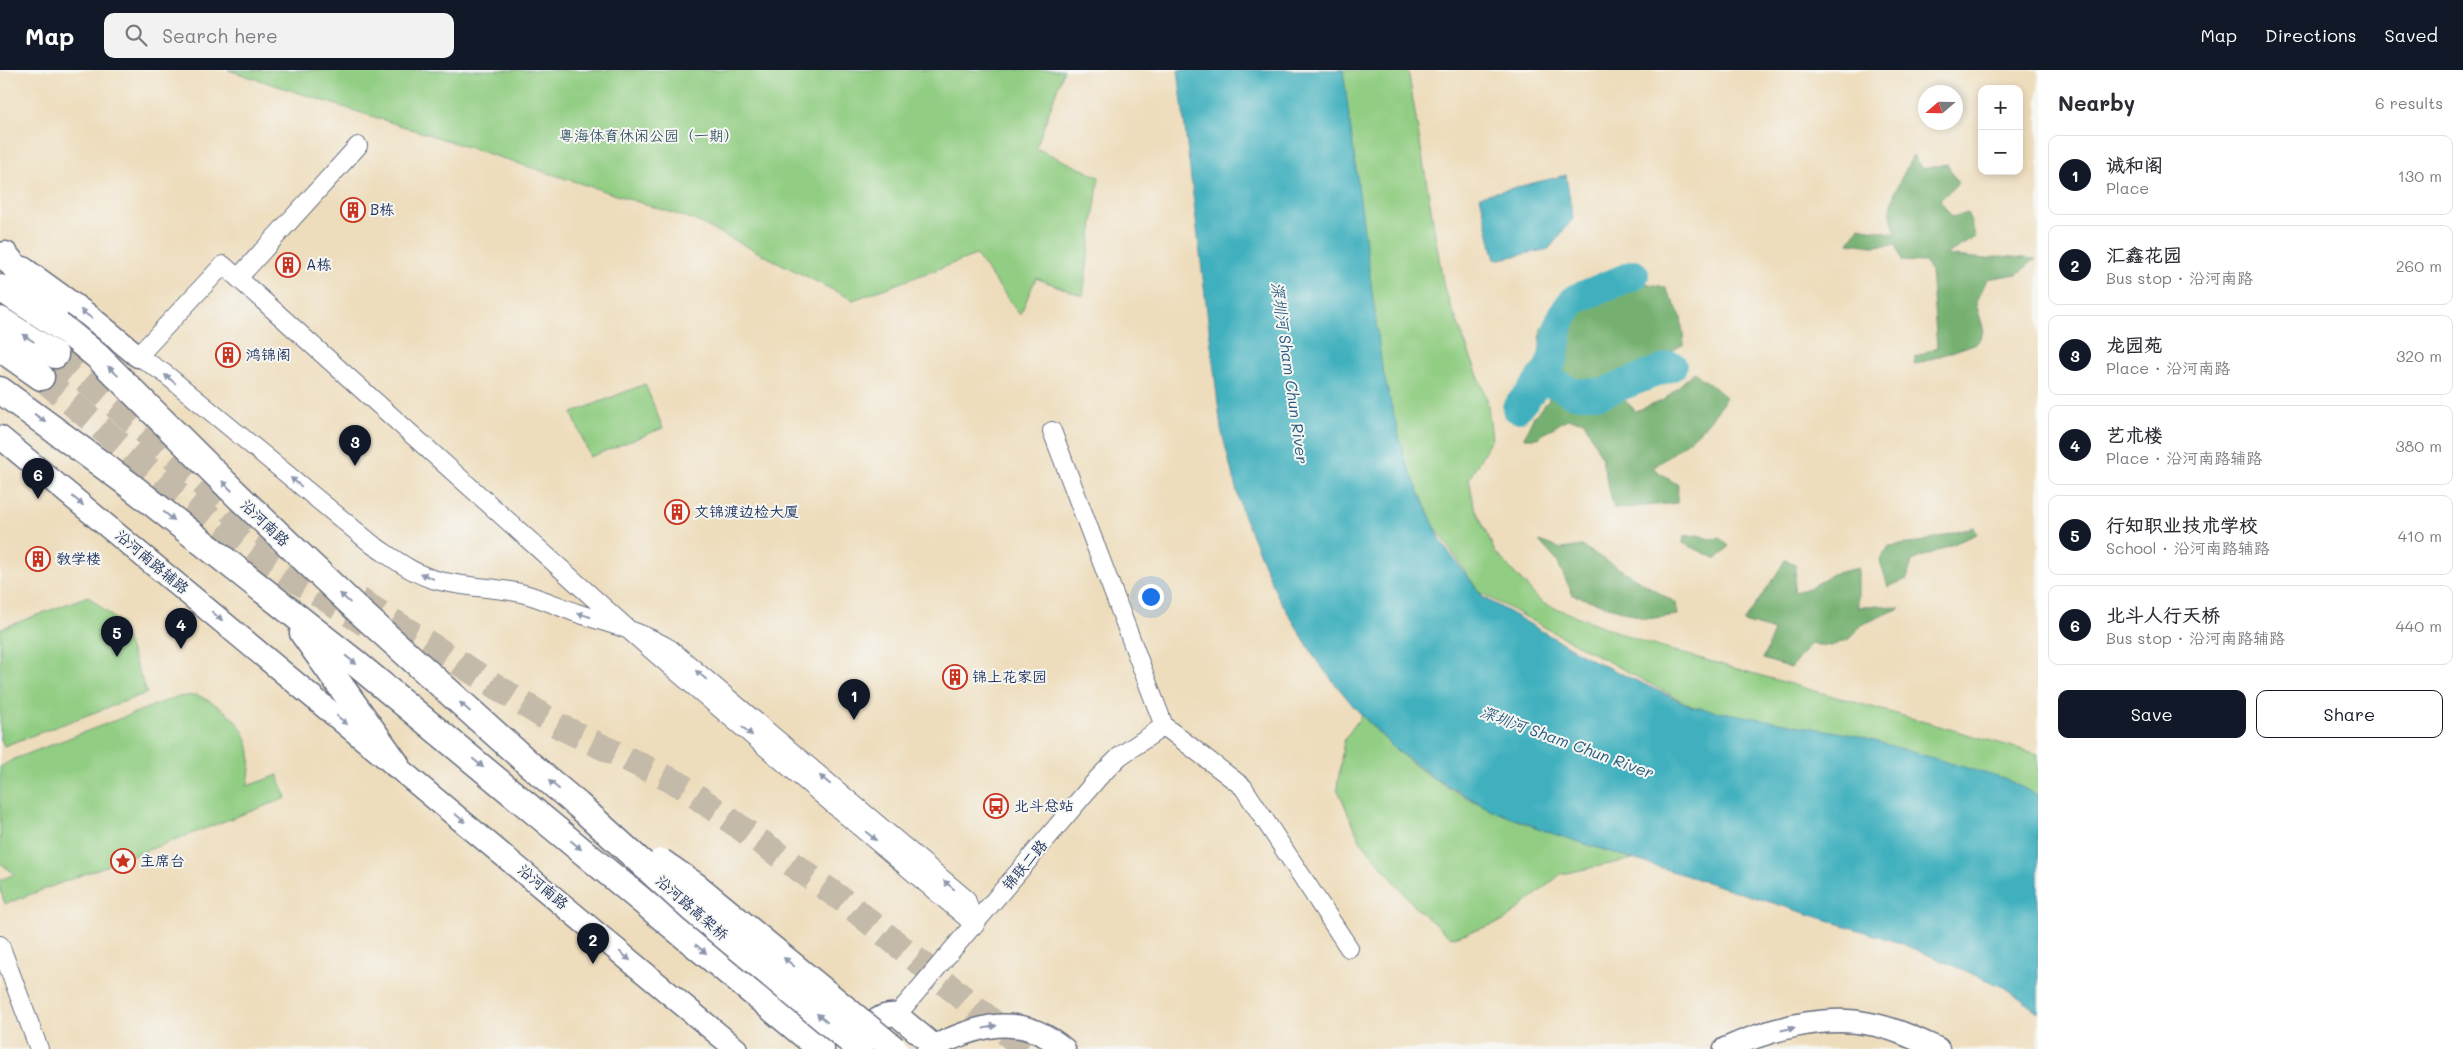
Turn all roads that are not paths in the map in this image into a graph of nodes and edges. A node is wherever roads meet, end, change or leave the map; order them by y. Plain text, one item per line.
1 (358, 146) dead end
2 (3, 253) edge
3 (238, 278) junction
4 (0, 288) edge
5 (0, 320) edge
6 (68, 332) junction
7 (0, 348) edge
8 (55, 355) tunnel mouth
9 (138, 356) junction
10 (40, 377) tunnel mouth
11 (0, 390) edge
12 (1052, 431) dead end
13 (0, 437) edge
14 (287, 610) junction
15 (630, 631) junction
16 (1164, 726) junction
17 (528, 763) joint
18 (396, 764) junction
19 (578, 805) junction
20 (975, 925) junction
21 (0, 945) edge
22 (1349, 948) dead end
23 (897, 1015) junction
24 (728, 1045) edge
25 (933, 1048) edge
26 (39, 1049) edge
27 (821, 1049) edge
28 (851, 1049) edge
29 (860, 1049) edge
30 (886, 1049) edge
31 (894, 1049) edge
32 (1064, 1049) edge
33 (1725, 1049) edge
34 (1938, 1049) edge

1 - 3 street
2 - 6 highway
9 -> 2 main road
3 - 9 street
3 - 15 street
4 - 6 highway, 沿河南路
8 -> 5 highway
17 -> 6 highway, 沿河南路
7 - 10 highway
15 -> 9 street
11 -> 14 highway
12 - 16 street
13 -> 18 main road, 沿河南路辅路
14 - 18 highway
14 -> 27 highway, 沿河路高架桥
15 - 20 street
16 - 20 street, 锦联二路
16 - 22 street
19 -> 17 highway, 沿河路高架桥, bridge
18 -> 24 main road, 沿河南路
29 -> 19 highway, 沿河路高架桥, bridge
31 -> 19 highway, bridge
20 - 23 street, 锦联二路
21 - 26 street
23 - 25 main road
23 - 28 main road
23 - 30 main road
25 -> 32 main road
33 -> 34 main road

